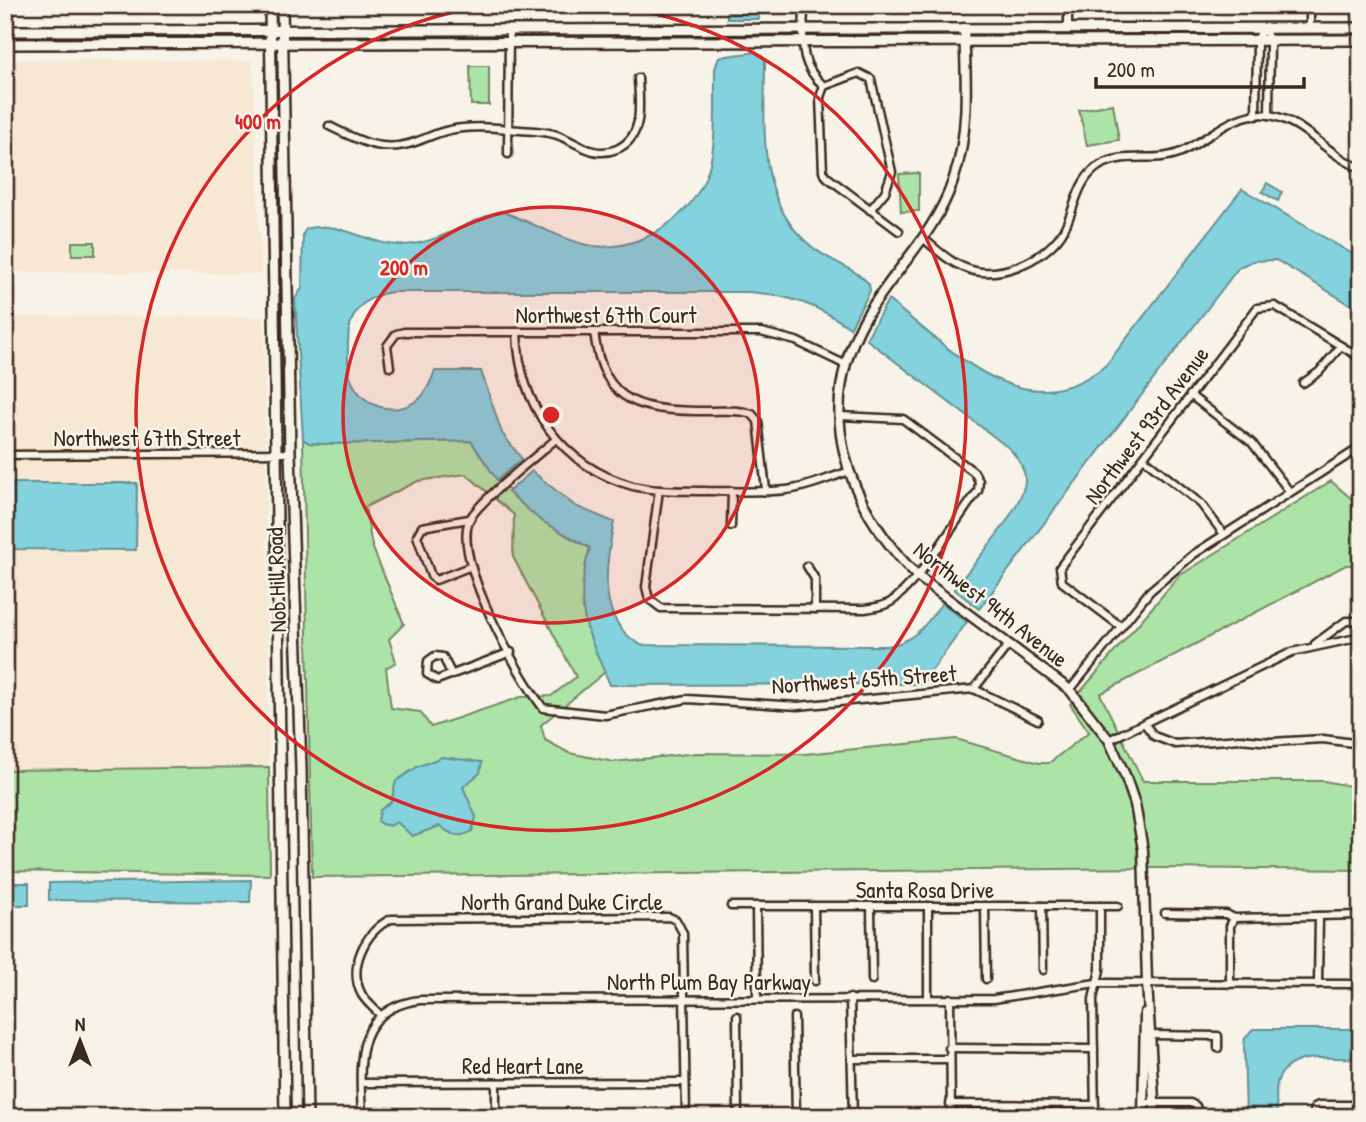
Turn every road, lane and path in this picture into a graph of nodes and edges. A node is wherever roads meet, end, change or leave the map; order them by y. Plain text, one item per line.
1 (270, 5) edge
2 (282, 5) edge
3 (804, 5) edge
4 (1068, 5) edge
5 (1310, 5) edge
6 (964, 28) junction
7 (1068, 28) junction
8 (1263, 28) junction
9 (1310, 28) junction
10 (1361, 28) edge
11 (804, 29) junction
12 (270, 30) junction
13 (282, 30) junction
14 (509, 30) junction
15 (5, 31) edge
16 (1257, 40) junction
17 (1270, 40) junction
18 (1361, 40) edge
19 (965, 41) junction
20 (270, 42) junction
21 (283, 42) junction
22 (509, 42) junction
23 (804, 42) junction
24 (5, 44) edge
25 (638, 78) dead end
26 (824, 86) junction
27 (1269, 115) junction
28 (1256, 116) junction
29 (329, 127) dead end
30 (508, 129) junction
31 (508, 154) dead end
32 (1361, 168) edge
33 (870, 210) junction
34 (899, 231) dead end
35 (924, 239) junction
36 (517, 332) junction
37 (594, 332) junction
38 (1341, 346) junction
39 (1361, 358) edge
40 (846, 365) junction
41 (390, 368) dead end
42 (1303, 383) dead end
43 (1190, 395) junction
44 (840, 416) junction
45 (556, 439) junction
46 (1360, 448) edge
47 (290, 453) junction
48 (274, 454) junction
49 (5, 455) edge
50 (1143, 458) junction
51 (848, 471) junction
52 (659, 490) junction
53 (766, 490) junction
54 (732, 491) junction
55 (1290, 492) junction
56 (469, 519) junction
57 (731, 526) dead end
58 (1223, 533) junction
59 (807, 566) dead end
60 (469, 567) junction
61 (916, 575) junction
62 (815, 609) junction
63 (1361, 621) edge
64 (1119, 625) junction
65 (1361, 637) edge
66 (1009, 644) junction
67 (1313, 646) junction
68 (511, 652) junction
69 (452, 675) junction
70 (974, 689) junction
71 (1070, 690) junction
72 (1038, 720) dead end
73 (1144, 723) junction
74 (1109, 740) junction
75 (1361, 744) edge
76 (731, 906) dead end
77 (756, 906) junction
78 (814, 906) junction
79 (871, 906) junction
80 (928, 906) junction
81 (985, 906) junction
82 (1042, 906) junction
83 (1100, 906) junction
84 (1118, 906) dead end
85 (1165, 913) dead end
86 (1361, 915) edge
87 (1319, 916) junction
88 (1234, 918) junction
89 (1043, 970) dead end
90 (986, 979) dead end
91 (873, 980) dead end
92 (815, 981) dead end
93 (1147, 982) junction
94 (1096, 983) junction
95 (1230, 984) junction
96 (1318, 984) junction
97 (1361, 984) edge
98 (757, 998) junction
99 (850, 998) junction
100 (928, 998) junction
101 (685, 999) junction
102 (950, 999) junction
103 (381, 1016) junction
104 (737, 1016) dead end
105 (794, 1017) dead end
106 (1151, 1035) junction
107 (949, 1048) junction
108 (1218, 1048) dead end
109 (1094, 1049) junction
110 (852, 1059) junction
111 (949, 1059) junction
112 (685, 1082) junction
113 (361, 1083) junction
114 (496, 1083) junction
115 (1143, 1103) junction
116 (1155, 1103) junction
117 (950, 1104) junction
118 (1095, 1105) junction
119 (1361, 1105) edge
120 (951, 1116) edge
121 (285, 1117) edge
122 (307, 1117) edge
123 (362, 1117) edge
124 (496, 1117) edge
125 (686, 1117) edge
126 (738, 1117) edge
127 (796, 1117) edge
128 (853, 1117) edge
129 (865, 1117) edge
130 (1095, 1117) edge
131 (1143, 1117) edge
132 (1155, 1117) edge
133 (1200, 1117) edge
134 (1312, 1117) edge

1 - 12 main road, Nob Hill Road
2 - 13 main road, Nob Hill Road
3 - 11 street
4 - 7 street
5 - 9 street
6 - 7 main road
6 - 11 main road
6 - 19 street, Northwest 94th Avenue
7 - 8 main road
8 - 9 main road
8 - 16 street
8 - 17 street
9 - 10 main road
11 - 14 main road
11 - 23 street
12 - 13 main road
12 - 15 main road
12 - 20 main road, Nob Hill Road
13 - 14 main road
13 - 21 main road, Nob Hill Road
14 - 22 street
16 - 17 main road
16 - 19 main road
16 - 28 street
17 - 18 main road
17 - 27 street
19 - 23 main road
19 - 35 street, Northwest 94th Avenue
20 - 21 main road
20 - 24 main road
20 - 48 main road, Nob Hill Road
21 - 22 main road
21 - 47 main road, Nob Hill Road
22 - 23 main road
22 - 30 street
23 - 26 street
25 - 30 street
26 - 33 street
26 - 33 street
27 - 28 street
27 - 32 street
28 - 35 street
29 - 30 street
30 - 31 street
33 - 34 street
35 - 40 street, Northwest 94th Avenue
36 - 37 street, Northwest 67th Court
36 - 41 street, Northwest 67th Court
36 - 45 street
37 - 40 street, Northwest 67th Court
37 - 53 street
38 - 39 street
38 - 42 street
38 - 43 street, Northwest 93rd Avenue
40 - 44 street, Northwest 94th Avenue
43 - 50 street, Northwest 93rd Avenue
43 - 55 street
44 - 51 street, Northwest 94th Avenue
44 - 61 street
45 - 52 street
45 - 56 street
46 - 55 street
47 - 48 street, Northwest 67th Street
47 - 122 main road, Nob Hill Road
48 - 49 street, Northwest 67th Street
48 - 121 main road, Nob Hill Road
50 - 58 street
50 - 64 street, Northwest 93rd Avenue
51 - 53 street
51 - 61 street, Northwest 94th Avenue
52 - 54 street
52 - 62 street
53 - 54 street
54 - 57 street
55 - 58 street
56 - 60 street
56 - 60 street
58 - 64 street
59 - 62 street
60 - 68 street
61 - 62 street
61 - 66 street, Northwest 94th Avenue
63 - 67 street
64 - 71 street
65 - 67 street
66 - 70 street
66 - 71 street, Northwest 94th Avenue
67 - 73 street
68 - 69 street
68 - 70 street, Northwest 65th Street
69 - 69 street
70 - 72 street, Northwest 65th Street
71 - 74 street, Northwest 94th Avenue
73 - 74 street
73 - 75 street
74 - 93 street, Northwest 94th Avenue
76 - 77 street, Santa Rosa Drive
77 - 78 street, Santa Rosa Drive
77 - 98 street
78 - 79 street, Santa Rosa Drive
78 - 92 street
79 - 80 street, Santa Rosa Drive
79 - 91 street
80 - 81 street, Santa Rosa Drive
80 - 100 street
81 - 82 street, Santa Rosa Drive
81 - 90 street
82 - 83 street, Santa Rosa Drive
82 - 89 street
83 - 84 street, Santa Rosa Drive
83 - 94 street
85 - 88 street
86 - 87 street
87 - 88 street
87 - 96 street
88 - 95 street
93 - 94 street, North Plum Bay Parkway
93 - 95 street, North Plum Bay Parkway
93 - 106 street, Northwest 94th Avenue
93 - 115 street, Northwest 94th Avenue
94 - 102 street, North Plum Bay Parkway
94 - 109 street
95 - 96 street, North Plum Bay Parkway
96 - 97 street, North Plum Bay Parkway
98 - 99 street, North Plum Bay Parkway
98 - 101 street, North Plum Bay Parkway
99 - 100 street, North Plum Bay Parkway
99 - 110 street
100 - 102 street, North Plum Bay Parkway
101 - 103 street, North Plum Bay Parkway
101 - 103 street, North Grand Duke Circle
101 - 112 street, North Grand Duke Circle
102 - 107 street
103 - 113 street
104 - 126 street
105 - 127 street
106 - 108 street
106 - 116 street, Northwest 94th Avenue
107 - 109 street
107 - 111 street
109 - 118 street
110 - 111 street
110 - 128 street
111 - 117 street
112 - 114 street, Red Heart Lane
112 - 125 street, North Grand Duke Circle
113 - 114 street, Red Heart Lane
113 - 123 street
114 - 124 street
115 - 116 street
115 - 131 street, Northwest 94th Avenue
116 - 132 street, Northwest 94th Avenue
116 - 133 street
117 - 118 street
117 - 120 street
118 - 130 street
119 - 134 street
120 - 129 street

